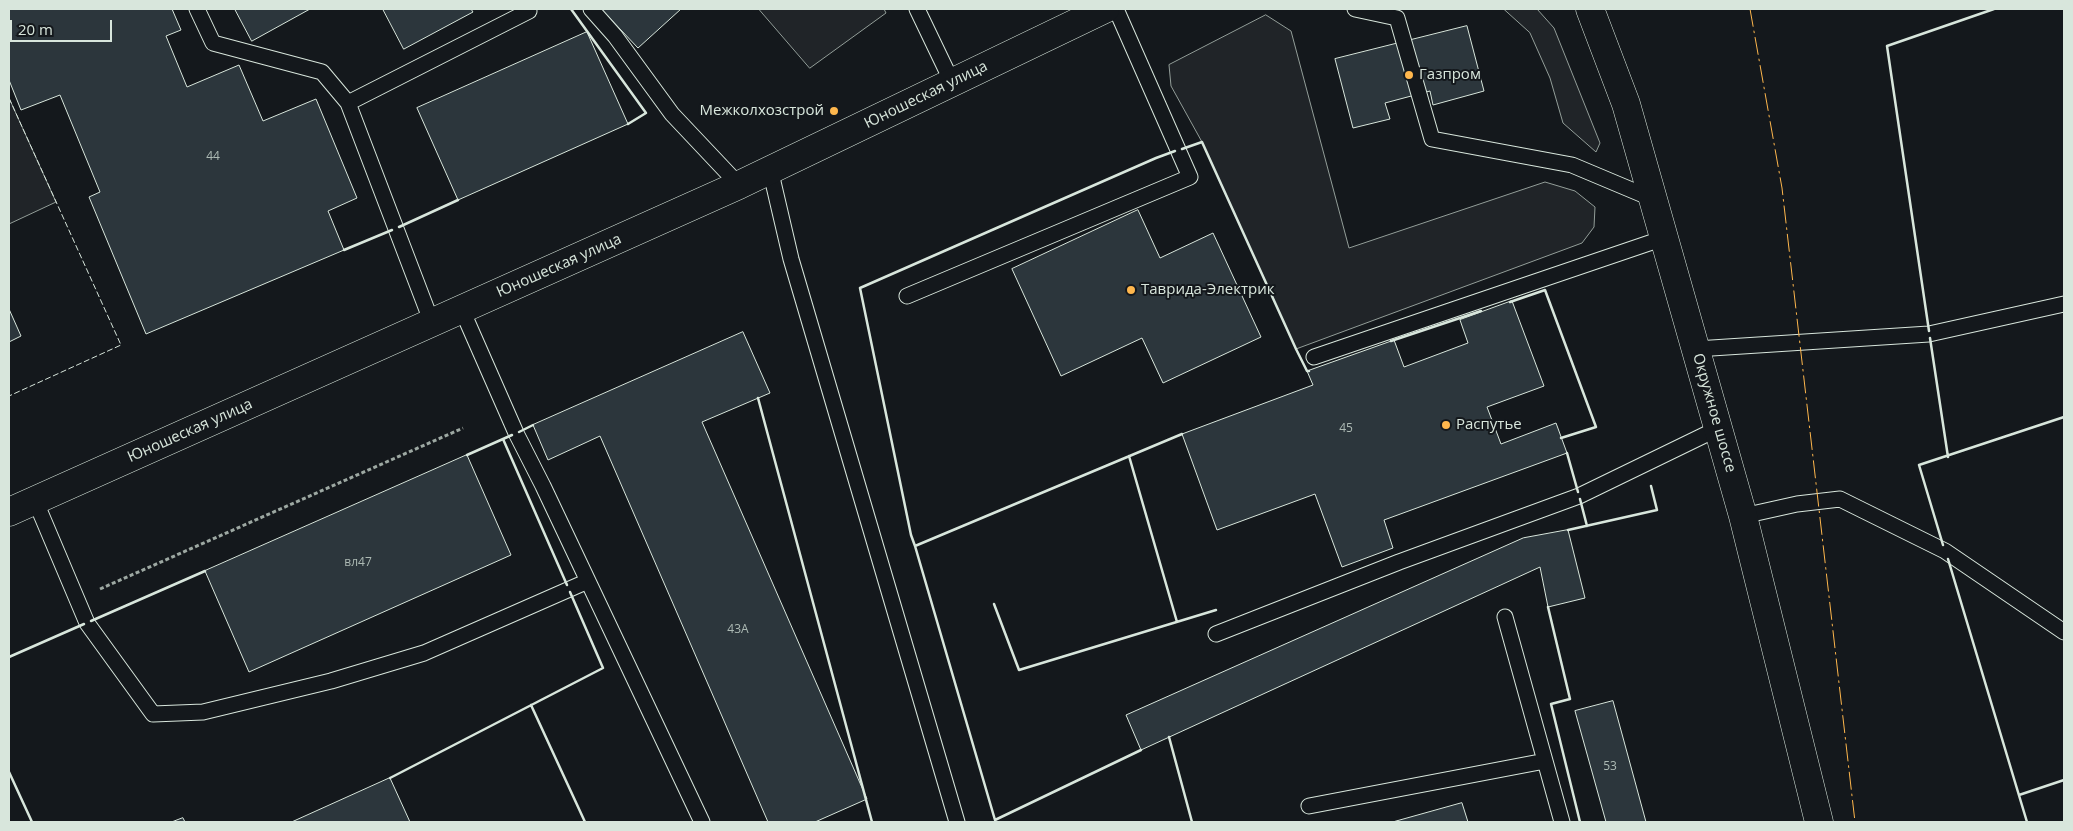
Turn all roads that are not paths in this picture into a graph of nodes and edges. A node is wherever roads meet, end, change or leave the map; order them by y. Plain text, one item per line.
1 (197, 9) edge
2 (527, 9) edge
3 (592, 9) edge
4 (917, 9) edge
5 (1105, 9) edge
6 (1116, 9) edge
7 (1355, 9) edge
8 (1590, 9) edge
9 (952, 82) junction
10 (348, 103) junction
11 (770, 170) junction
12 (739, 185) junction
13 (1653, 199) junction
14 (1664, 238) junction
15 (907, 296) dead end
16 (2064, 304) edge
17 (462, 310) junction
18 (432, 323) junction
19 (1696, 349) junction
20 (1314, 357) dead end
21 (1719, 428) junction
22 (35, 500) junction
23 (9, 512) edge
24 (1743, 516) junction
25 (588, 581) junction
26 (1505, 617) dead end
27 (2064, 632) edge
28 (1216, 634) dead end
29 (1545, 760) junction
30 (1309, 806) dead end
31 (702, 822) edge
32 (957, 822) edge
33 (1562, 822) edge
34 (1818, 822) edge

1 - 10 lane
2 - 10 lane
3 - 12 lane
4 - 9 lane
5 - 9 street, Юношеская улица
6 - 15 lane
7 - 13 lane
8 - 13 street, Окружное шоссе
9 - 11 street, Юношеская улица
10 - 18 lane
11 - 12 street, Юношеская улица
11 - 32 lane
12 - 17 street, Юношеская улица
13 - 14 street, Окружное шоссе
14 - 19 street, Окружное шоссе
14 - 20 lane
16 - 19 lane
17 - 18 street, Юношеская улица
17 - 25 lane
18 - 22 street, Юношеская улица
19 - 21 street, Окружное шоссе
21 - 24 street, Окружное шоссе
21 - 28 lane
22 - 23 street, Юношеская улица
22 - 25 lane
24 - 27 lane
24 - 34 street, Окружное шоссе
25 - 31 lane
26 - 29 lane
29 - 30 lane
29 - 33 lane

